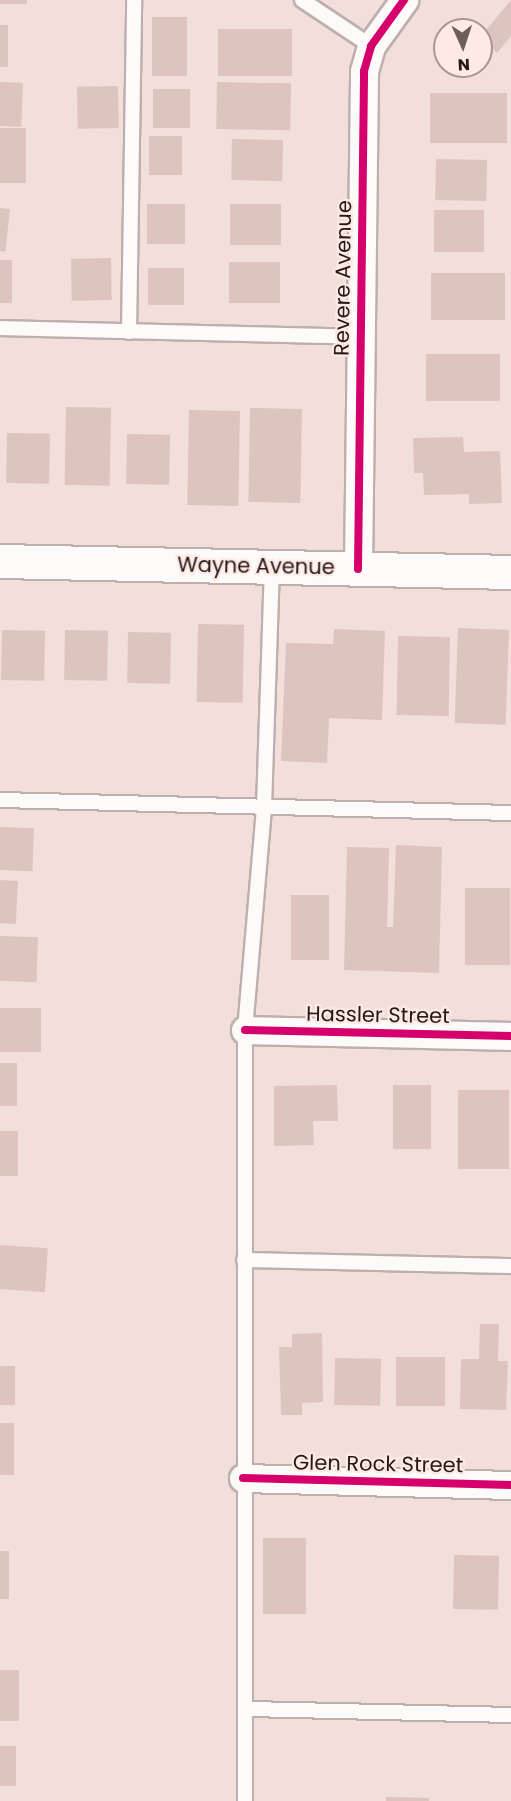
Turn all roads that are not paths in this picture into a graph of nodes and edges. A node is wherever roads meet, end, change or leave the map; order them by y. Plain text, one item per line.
1 (134, 0) edge
2 (302, 0) edge
3 (404, 0) edge
4 (371, 46) junction
5 (0, 328) edge
6 (129, 332) junction
7 (361, 337) junction
8 (0, 561) edge
9 (272, 567) junction
10 (358, 568) junction
11 (511, 572) edge
12 (0, 801) edge
13 (264, 807) junction
14 (511, 813) edge
15 (245, 1030) junction
16 (511, 1036) edge
17 (244, 1260) junction
18 (511, 1266) edge
19 (243, 1478) junction
20 (511, 1485) edge
21 (248, 1709) junction
22 (511, 1714) edge
23 (245, 1801) edge

1 - 6 lane
2 - 4 lane
3 - 4 street, Revere Avenue
4 - 7 street, Revere Avenue
5 - 6 lane
6 - 7 lane
7 - 10 street, Revere Avenue
8 - 9 main road, Wayne Avenue
9 - 10 main road, Wayne Avenue
9 - 13 lane
10 - 11 main road, Wayne Avenue
12 - 13 lane
13 - 14 lane
13 - 15 lane
15 - 16 street, Hassler Street
15 - 17 lane
17 - 18 lane
17 - 19 lane
19 - 20 street, Glen Rock Street
19 - 21 lane
21 - 22 lane
21 - 23 lane

